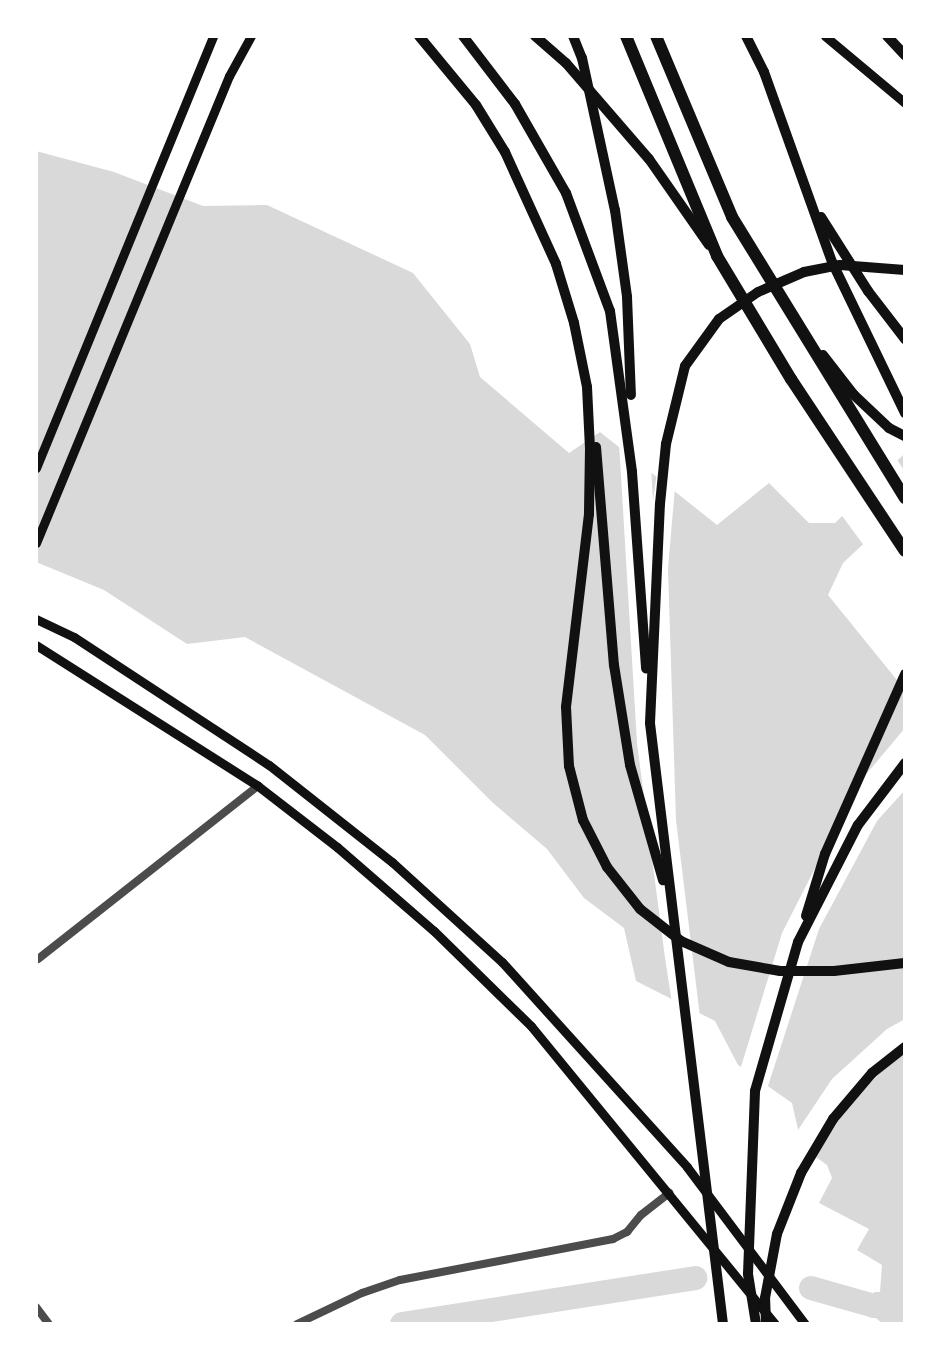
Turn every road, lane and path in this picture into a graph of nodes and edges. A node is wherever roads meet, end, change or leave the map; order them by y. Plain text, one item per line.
1 (213, 36) edge
2 (251, 36) edge
3 (419, 36) edge
4 (463, 36) edge
5 (535, 36) edge
6 (573, 36) edge
7 (626, 36) edge
8 (656, 36) edge
9 (746, 36) edge
10 (825, 36) edge
11 (886, 36) edge
12 (905, 55) edge
13 (905, 103) edge
14 (799, 175) junction
15 (717, 256) junction
16 (905, 270) edge
17 (794, 318) junction
18 (905, 339) edge
19 (586, 387) junction
20 (905, 413) edge
21 (905, 436) edge
22 (36, 468) edge
23 (905, 498) edge
24 (634, 499) junction
25 (36, 543) edge
26 (905, 551) edge
27 (36, 620) edge
28 (36, 645) edge
29 (905, 674) edge
30 (650, 723) junction
31 (905, 763) edge
32 (258, 786) junction
33 (671, 909) junction
34 (798, 942) junction
35 (37, 958) edge
36 (905, 963) edge
37 (905, 1047) edge
38 (669, 1193) junction
39 (36, 1307) edge
40 (49, 1324) edge
41 (297, 1324) edge
42 (723, 1324) edge
43 (756, 1324) edge
44 (766, 1324) edge
45 (775, 1324) edge
46 (805, 1324) edge

1 - 22 main road
2 - 25 main road
3 - 19 highway
4 - 24 highway
5 - 15 highway
6 - 24 highway
7 - 15 highway
8 - 17 highway
9 - 14 highway
10 - 13 main road
11 - 12 highway
14 - 18 highway
14 - 20 highway
15 - 26 highway
16 - 30 highway
17 - 21 highway
17 - 23 highway
19 - 33 highway
19 - 36 highway
24 - 30 highway
27 - 46 main road
28 - 32 main road
29 - 34 highway
30 - 33 highway
31 - 34 highway
32 - 35 street
32 - 38 main road
33 - 42 highway
34 - 43 highway
37 - 44 highway
38 - 41 street
38 - 45 main road
39 - 40 street

